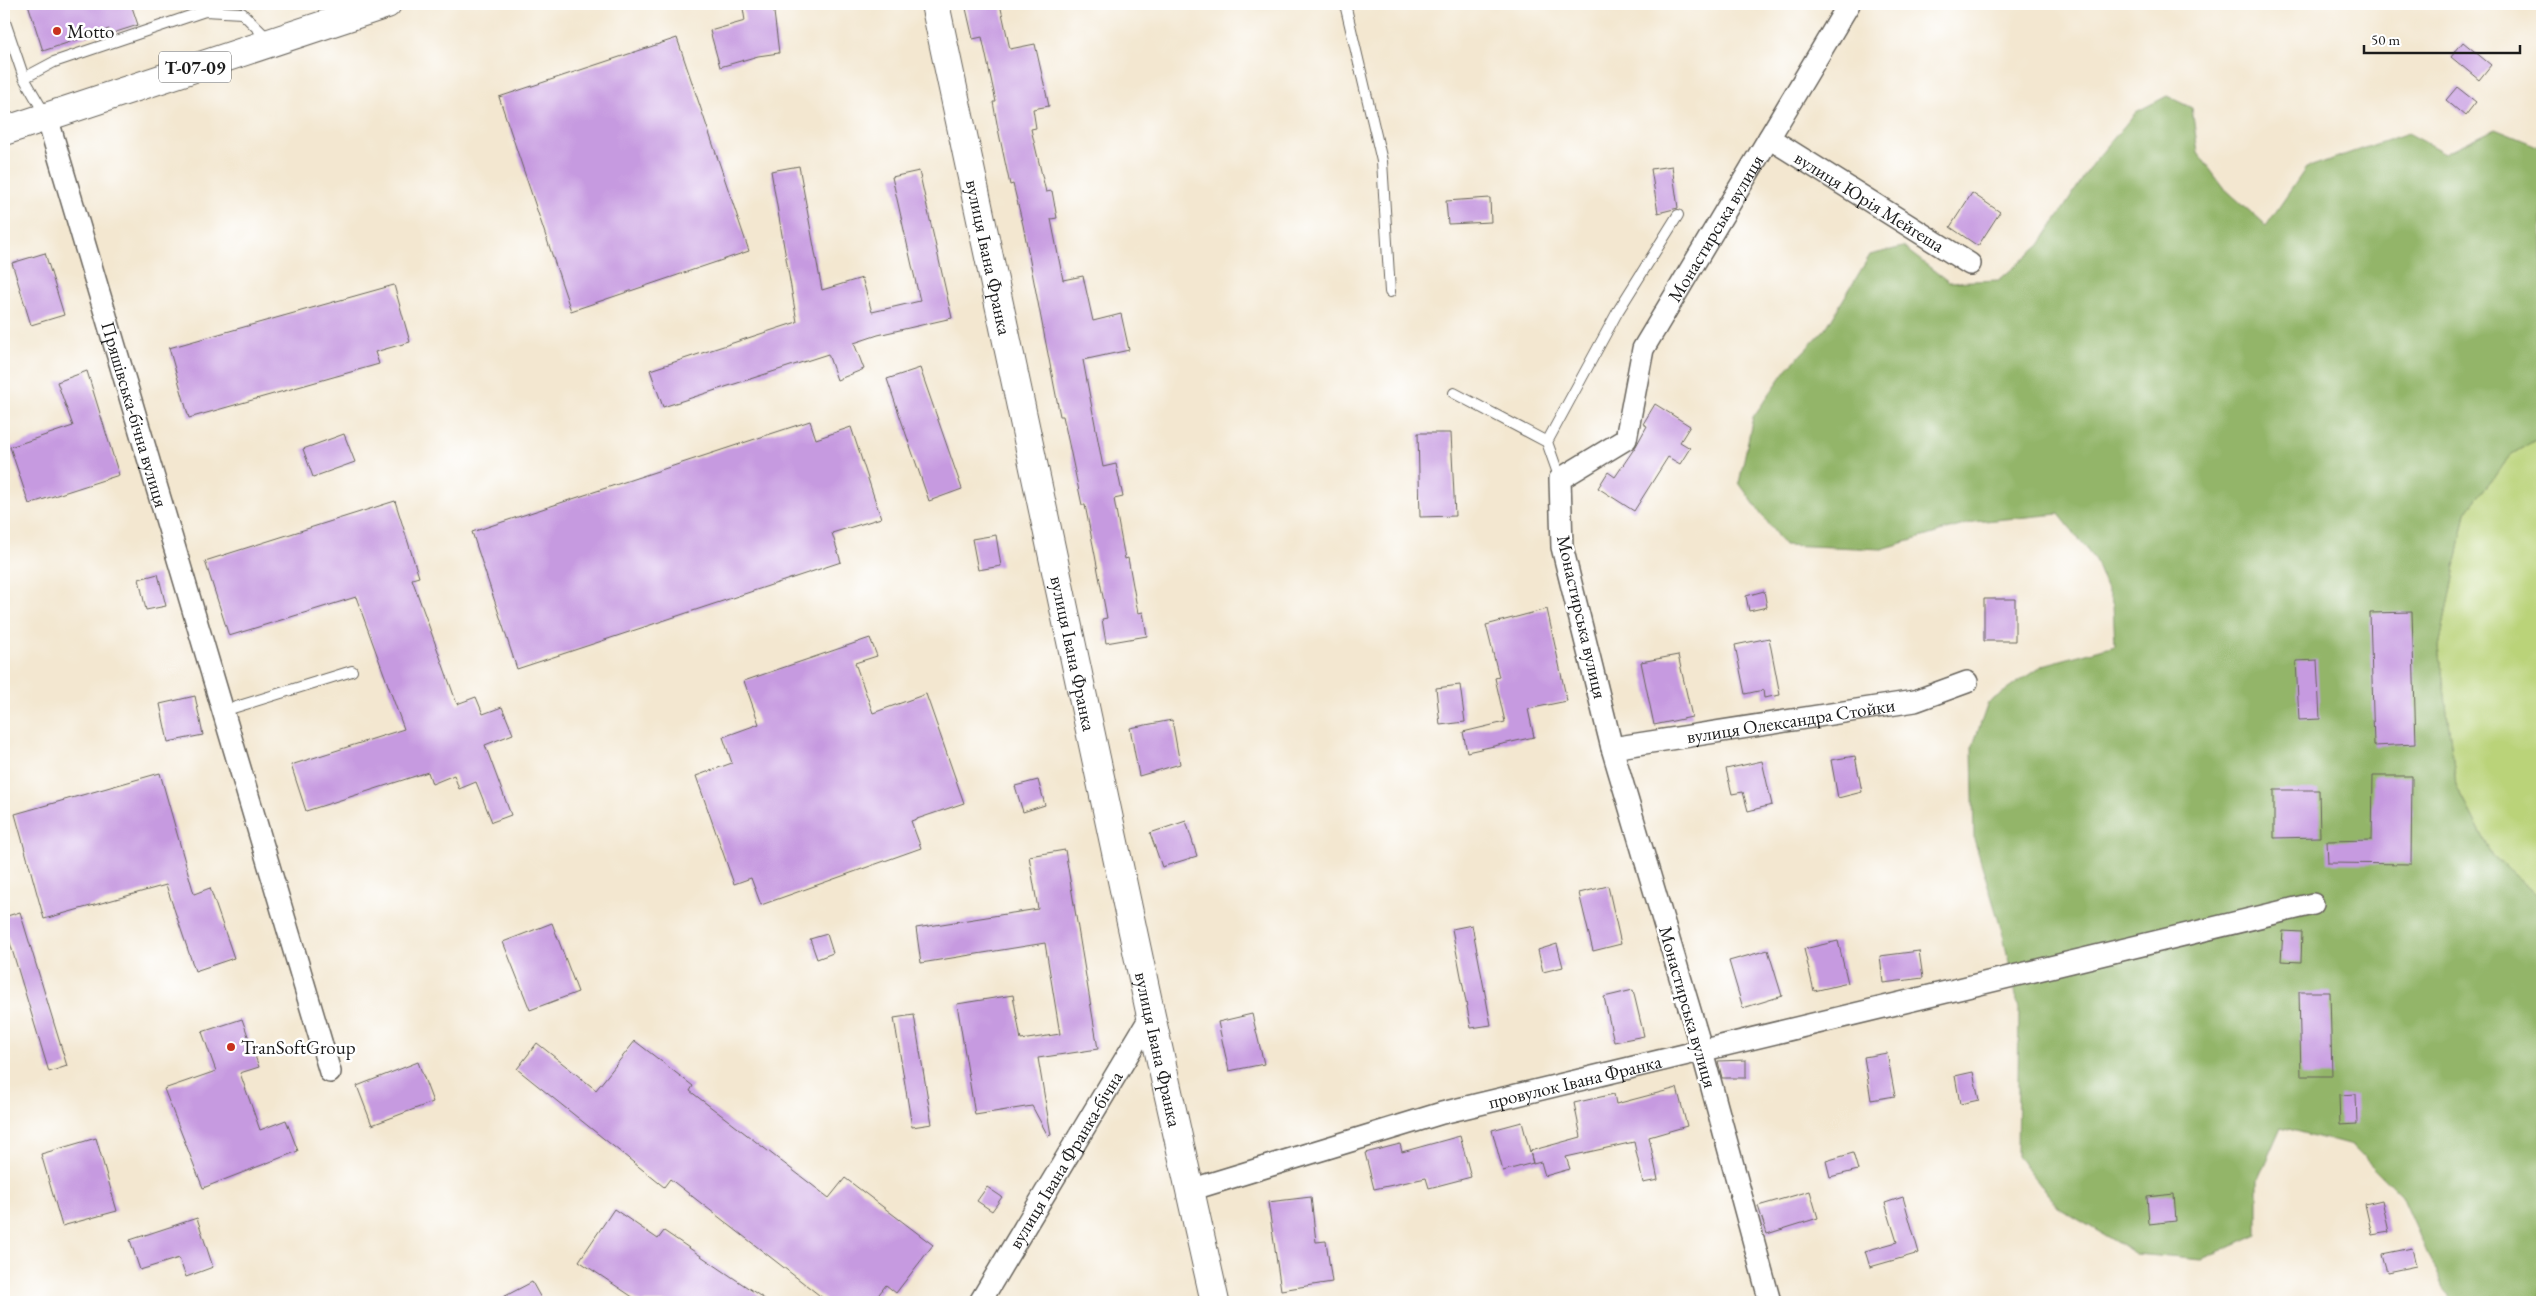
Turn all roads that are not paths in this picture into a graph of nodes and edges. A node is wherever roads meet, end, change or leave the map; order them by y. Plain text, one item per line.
1 (387, 4) edge
2 (935, 4) edge
3 (1345, 4) edge
4 (1849, 4) edge
5 (4, 18) edge
6 (271, 42) junction
7 (24, 78) junction
8 (47, 117) junction
9 (4, 131) edge
10 (1769, 138) junction
11 (1678, 215) dead end
12 (1970, 264) dead end
13 (1390, 292) dead end
14 (1454, 393) dead end
15 (1547, 442) junction
16 (1560, 479) junction
17 (352, 671) dead end
18 (1967, 682) dead end
19 (223, 710) junction
20 (1612, 748) junction
21 (2313, 904) dead end
22 (1151, 1016) junction
23 (1702, 1052) junction
24 (330, 1072) dead end
25 (1190, 1190) junction
26 (980, 1302) edge
27 (1215, 1302) edge
28 (1770, 1302) edge

1 - 6 street, Т-07-09
2 - 22 street, вулиця Івана Франка
3 - 13 lane
4 - 10 street, Монастирська вулиця
5 - 7 lane
6 - 7 lane
6 - 8 street, Т-07-09
7 - 8 lane
8 - 9 street, Т-07-09
8 - 19 street, Пряшівська-бічна вулиця
10 - 12 street, вулиця Юрія Мейгеша
10 - 16 street, Монастирська вулиця
11 - 15 lane
14 - 15 lane
15 - 16 lane
16 - 20 street, Монастирська вулиця
17 - 19 lane
18 - 20 street, вулиця Олександра Стойки
19 - 24 street, Пряшівська-бічна вулиця
20 - 23 street, Монастирська вулиця
21 - 23 street, провулок Івана Франка
22 - 25 street, вулиця Івана Франка
22 - 26 street, вулиця Івана Франка-бічна
23 - 25 street, провулок Івана Франка
23 - 28 street, Монастирська вулиця
25 - 27 street, вулиця Івана Франка

